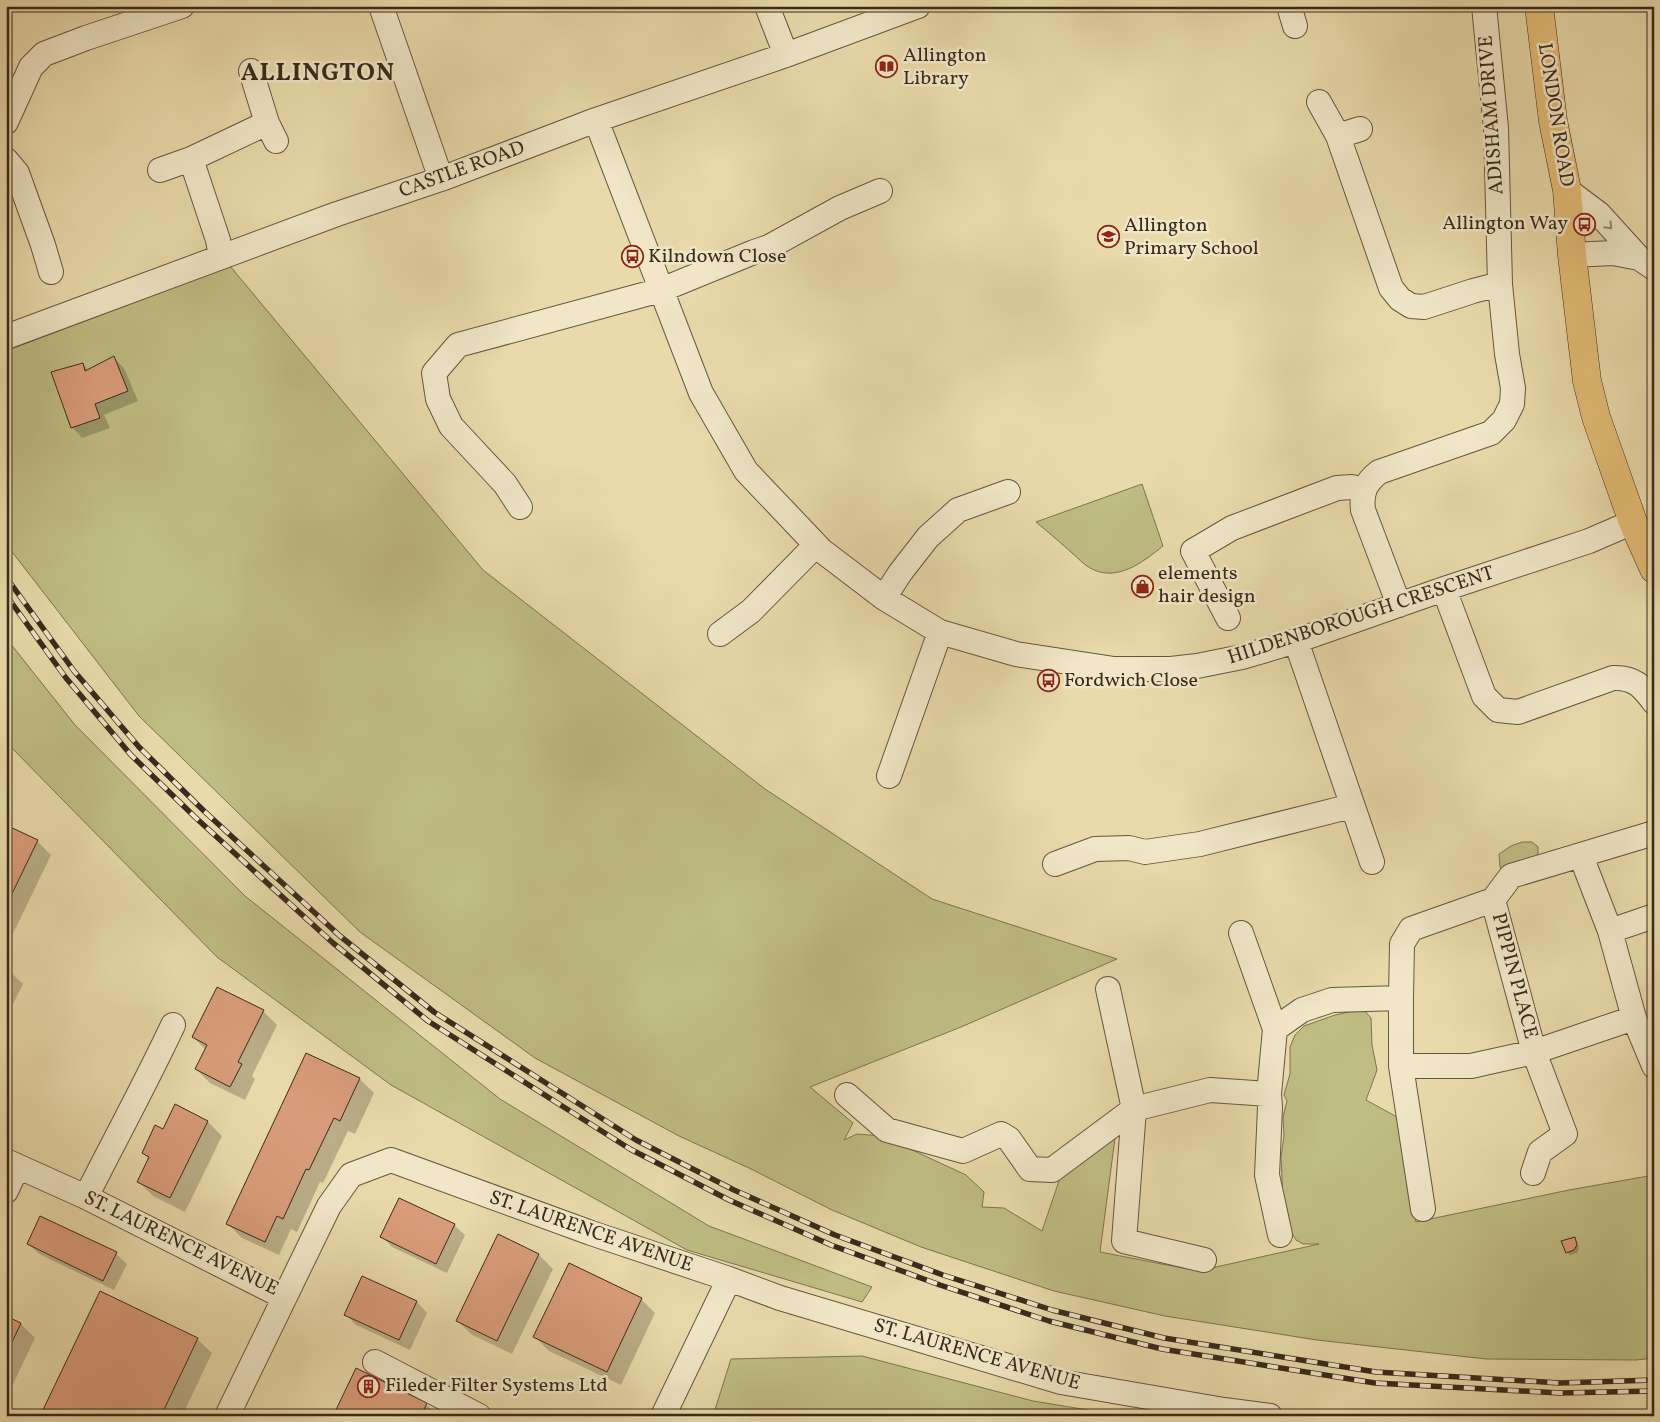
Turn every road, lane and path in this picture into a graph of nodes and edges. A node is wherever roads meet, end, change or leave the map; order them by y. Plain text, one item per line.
1 (182, 6) edge
2 (381, 6) edge
3 (767, 6) edge
4 (918, 6) edge
5 (1484, 6) edge
6 (1540, 6) edge
7 (786, 55) junction
8 (251, 71) dead end
9 (1319, 102) dead end
10 (596, 120) junction
11 (6, 122) edge
12 (191, 159) junction
13 (6, 160) edge
14 (160, 170) dead end
15 (441, 179) junction
16 (1567, 190) junction
17 (880, 191) dead end
18 (1572, 254) junction
19 (221, 257) junction
20 (1647, 263) edge
21 (50, 272) dead end
22 (1500, 284) junction
23 (661, 290) junction
24 (6, 337) edge
25 (1363, 490) junction
26 (1008, 492) dead end
27 (520, 507) dead end
28 (1633, 522) junction
29 (816, 545) junction
30 (1654, 569) edge
31 (1444, 589) junction
32 (884, 598) junction
33 (1399, 605) junction
34 (1228, 618) dead end
35 (940, 632) junction
36 (720, 634) dead end
37 (1296, 641) junction
38 (1654, 702) edge
39 (889, 776) dead end
40 (1352, 806) junction
41 (1654, 833) edge
42 (1581, 856) junction
43 (1372, 862) dead end
44 (1055, 864) dead end
45 (1494, 900) junction
46 (1654, 916) edge
47 (1610, 931) junction
48 (1240, 933) dead end
49 (1108, 989) dead end
50 (1401, 998) junction
51 (1634, 1018) junction
52 (173, 1025) dead end
53 (1275, 1029) junction
54 (1534, 1052) junction
55 (1400, 1066) junction
56 (1654, 1066) edge
57 (1269, 1094) junction
58 (847, 1095) dead end
59 (1134, 1109) junction
60 (12, 1164) edge
61 (1532, 1173) dead end
62 (6, 1191) edge
63 (86, 1197) junction
64 (1423, 1209) dead end
65 (1280, 1235) dead end
66 (1204, 1260) dead end
67 (729, 1279) junction
68 (284, 1298) junction
69 (375, 1362) dead end
70 (227, 1416) edge
71 (479, 1416) edge
72 (663, 1416) edge
73 (1270, 1416) edge

1 - 11 street
2 - 15 street
3 - 7 street
4 - 7 street, CASTLE ROAD
5 - 22 street, ADISHAM DRIVE
6 - 16 main road, LONDON ROAD
7 - 10 street, CASTLE ROAD
8 - 12 street
9 - 22 street
10 - 15 street, CASTLE ROAD
10 - 23 street, HILDENBOROUGH CRESCENT
12 - 14 street
12 - 19 street
13 - 21 street
15 - 19 street, CASTLE ROAD
16 - 18 main road, LONDON ROAD
16 -> 20 street
17 - 23 street
18 - 20 street
18 - 28 main road, LONDON ROAD
19 - 24 street, CASTLE ROAD
22 - 25 street, ADISHAM DRIVE
23 - 27 street
23 - 29 street, HILDENBOROUGH CRESCENT
25 - 33 street
25 - 34 street
26 - 32 street
28 - 30 main road
28 - 31 street, HILDENBOROUGH CRESCENT
29 - 32 street, HILDENBOROUGH CRESCENT
29 - 36 street
31 - 33 street, HILDENBOROUGH CRESCENT
31 - 38 street
32 - 35 street, HILDENBOROUGH CRESCENT
33 - 37 street, HILDENBOROUGH CRESCENT
35 - 37 street, HILDENBOROUGH CRESCENT
35 - 39 street
37 - 40 street
40 - 43 street
40 - 44 street
41 - 42 street
42 - 45 street
42 - 47 street
45 - 50 street
45 - 54 street, PIPPIN PLACE
46 - 47 street
47 - 51 street
48 - 53 street
49 - 59 street
50 - 53 street
50 - 55 street
51 - 54 street
51 - 56 street
52 - 63 street
53 - 57 street
54 - 55 street
54 - 61 street, PIPPIN PLACE
55 - 64 street
57 - 59 street
57 - 65 street
58 - 59 street
59 - 66 street
60 - 62 street
60 - 63 street, ST. LAURENCE AVENUE
63 - 68 street, ST. LAURENCE AVENUE
67 - 68 street, ST. LAURENCE AVENUE
67 - 72 street
67 - 73 street, ST. LAURENCE AVENUE
68 - 70 street
69 - 71 street

